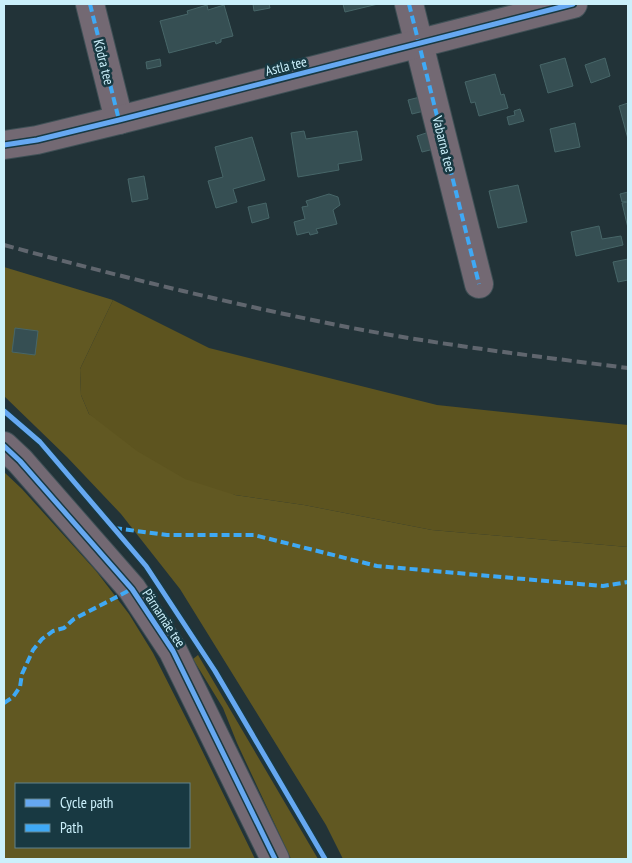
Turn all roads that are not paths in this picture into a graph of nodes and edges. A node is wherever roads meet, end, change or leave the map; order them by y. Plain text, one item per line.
1 (90, 4) edge
2 (409, 4) edge
3 (573, 4) edge
4 (419, 43) junction
5 (119, 120) junction
6 (4, 145) edge
7 (479, 284) dead end
8 (4, 446) edge
9 (276, 859) edge

1 - 5 street, Kõdra tee
2 - 4 street, Vabarna tee
3 - 4 street, Astla tee
4 - 5 street, Astla tee
4 - 7 street, Vabarna tee
5 - 6 street, Astla tee
8 - 9 street, Pärnamäe tee

